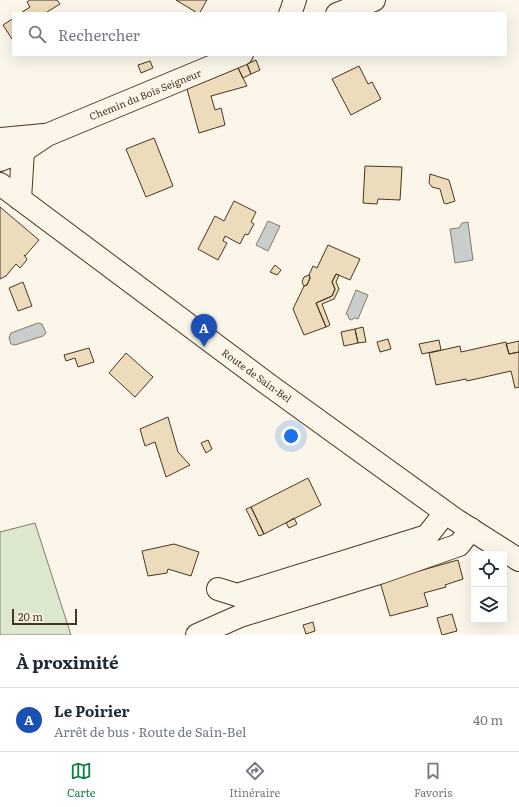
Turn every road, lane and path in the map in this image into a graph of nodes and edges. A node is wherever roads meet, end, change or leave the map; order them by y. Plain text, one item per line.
1 (295, 0) edge
2 (374, 0) edge
3 (291, 12) edge
4 (342, 12) edge
5 (237, 56) edge
6 (47, 135) junction
7 (0, 139) edge
8 (23, 151) junction
9 (0, 160) edge
10 (0, 184) edge
11 (20, 199) junction
12 (445, 512) junction
13 (470, 530) junction
14 (519, 560) edge
15 (218, 589) dead end
16 (197, 635) edge

1 - 3 main road
2 - 4 main road
5 - 6 main road, Chemin du Bois Seigneur
6 - 7 main road, Chemin du Bois Seigneur
6 - 8 main road, Chemin du Bois Seigneur
8 - 9 main road, Chemin du Bois Seigneur
8 - 11 main road
10 - 11 main road, Route de Sain-Bel
11 - 12 main road, Route de Sain-Bel
12 - 13 main road, Route de Sain-Bel
12 - 15 main road
13 - 14 main road, Route de Sain-Bel
13 - 16 main road

